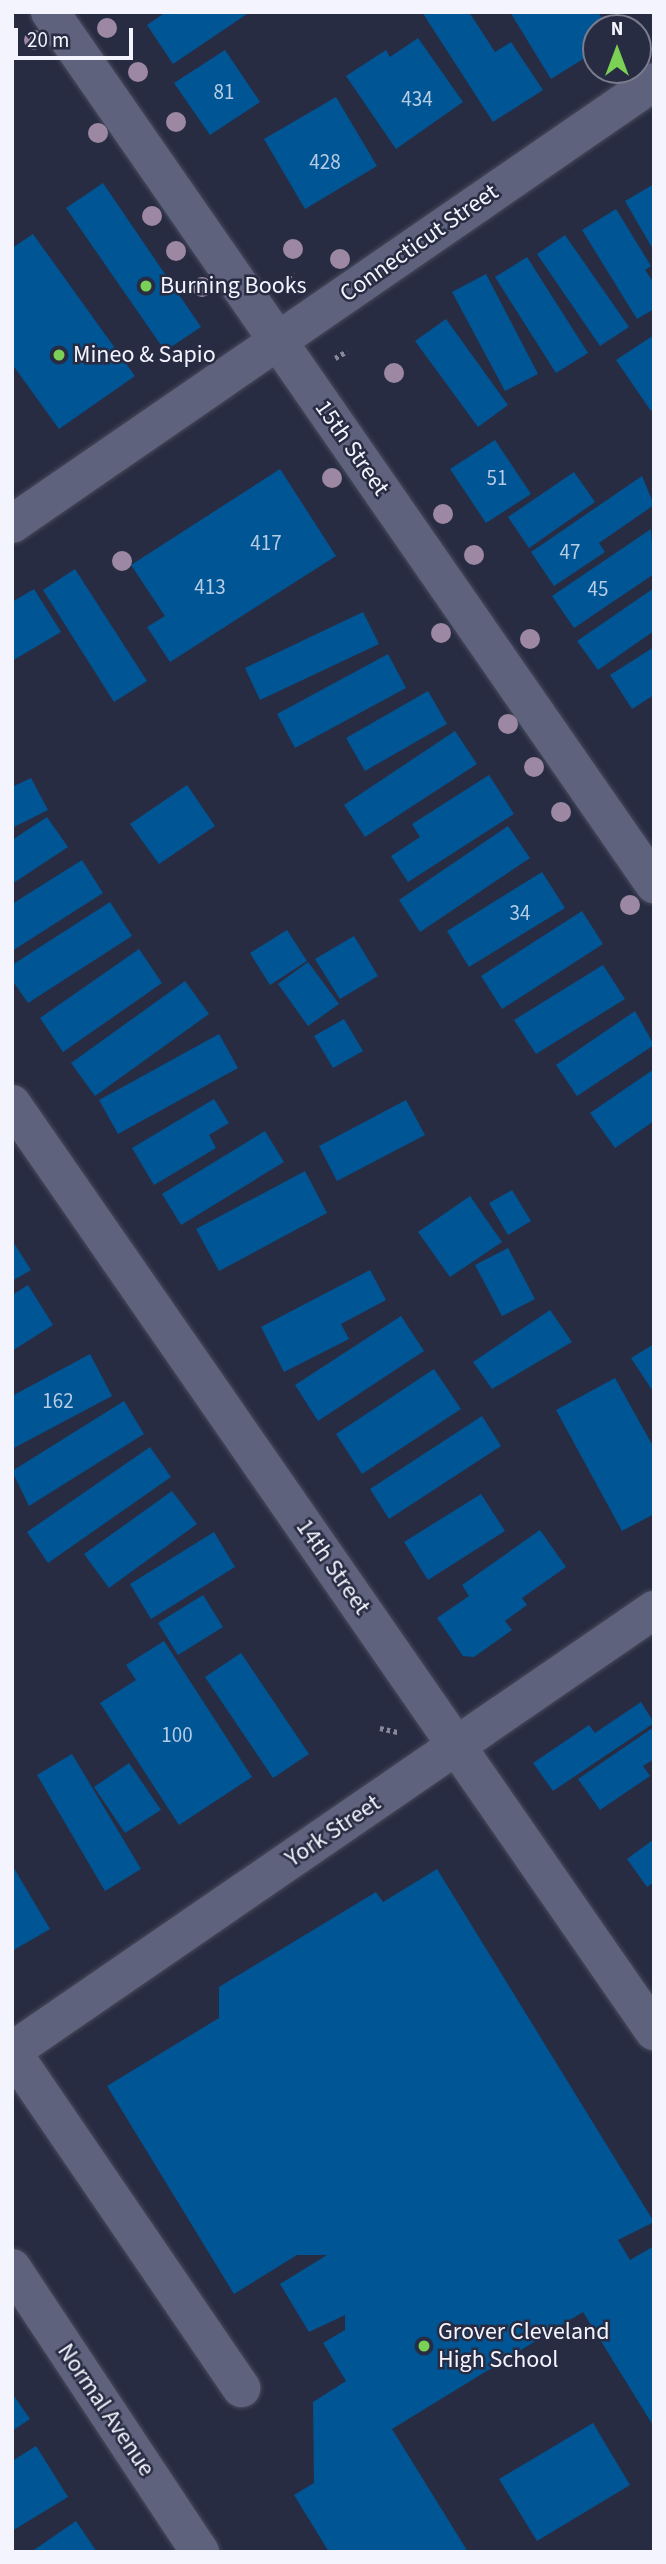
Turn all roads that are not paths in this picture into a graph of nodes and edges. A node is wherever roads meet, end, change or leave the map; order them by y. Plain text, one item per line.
1 (50, 12) edge
2 (654, 82) edge
3 (278, 341) junction
4 (12, 524) edge
5 (654, 884) edge
6 (12, 1104) edge
7 (654, 1610) edge
8 (457, 1746) junction
9 (654, 2031) edge
10 (12, 2052) edge
11 (12, 2268) edge
12 (241, 2388) dead end
13 (200, 2552) edge

1 - 3 street, 15th Street
2 - 3 street, Connecticut Street
3 - 4 street, Connecticut Street
3 - 5 street, 15th Street
6 - 8 street, 14th Street
7 - 8 street, York Street
8 - 9 street, 14th Street
8 - 10 street, York Street
10 - 12 street
11 - 13 street, Normal Avenue

